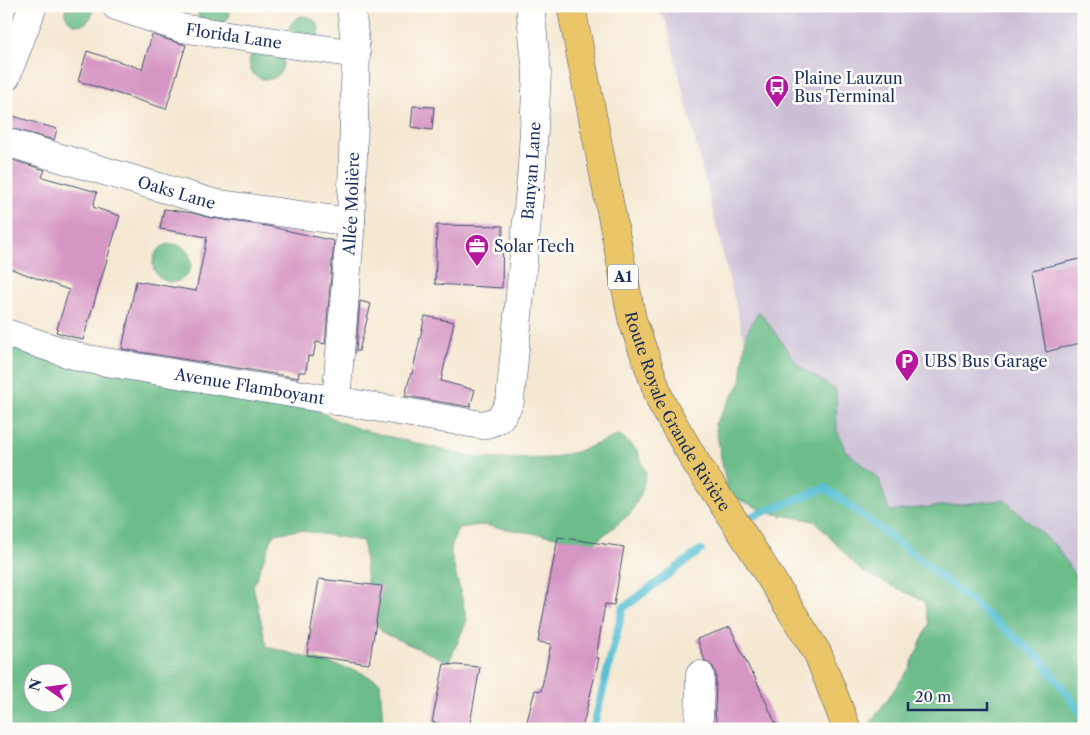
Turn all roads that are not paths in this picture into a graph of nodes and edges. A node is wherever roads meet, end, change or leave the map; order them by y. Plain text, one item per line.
1 (33, 6) edge
2 (116, 6) edge
3 (351, 6) edge
4 (530, 6) edge
5 (571, 6) edge
6 (356, 54) junction
7 (6, 77) edge
8 (6, 142) edge
9 (350, 222) junction
10 (6, 333) edge
11 (336, 401) junction
12 (497, 421) joint
13 (700, 675) dead end
14 (699, 729) edge
15 (847, 729) edge

1 - 7 street
2 - 6 street, Florida Lane
3 - 6 street, Allée Molière
4 - 12 street, Banyan Lane
5 - 15 main road, Route Royale Grande Rivière / A1
6 - 9 street, Allée Molière
8 - 9 street, Oaks Lane
9 - 11 street, Allée Molière
10 - 11 street, Avenue Flamboyant
11 - 12 street, Avenue Flamboyant
13 - 14 street

